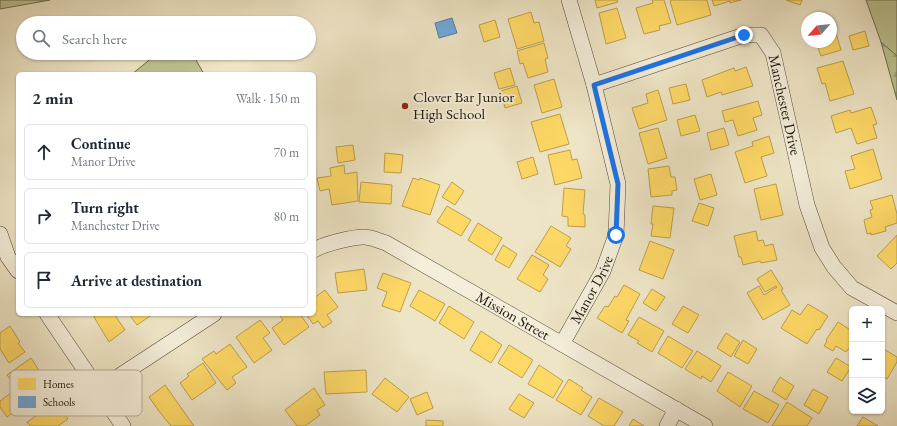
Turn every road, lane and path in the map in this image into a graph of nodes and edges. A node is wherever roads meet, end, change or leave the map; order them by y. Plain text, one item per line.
1 (569, 0) edge
2 (594, 85) junction
3 (0, 234) edge
4 (316, 249) edge
5 (16, 268) edge
6 (897, 313) edge
7 (48, 316) edge
8 (211, 316) edge
9 (562, 344) junction
10 (85, 370) edge
11 (129, 370) edge
12 (676, 409) junction
13 (116, 416) edge
14 (123, 426) edge
15 (667, 426) edge
16 (705, 426) edge

1 - 2 street, Manor Drive
2 - 6 street, Manchester Drive
2 - 9 street, Manor Drive
3 - 5 street
4 - 9 street, Mission Street
7 - 10 street
8 - 11 street
9 - 12 street, Mission Street
12 - 15 street
12 - 16 street, Mission Street
13 - 14 street

